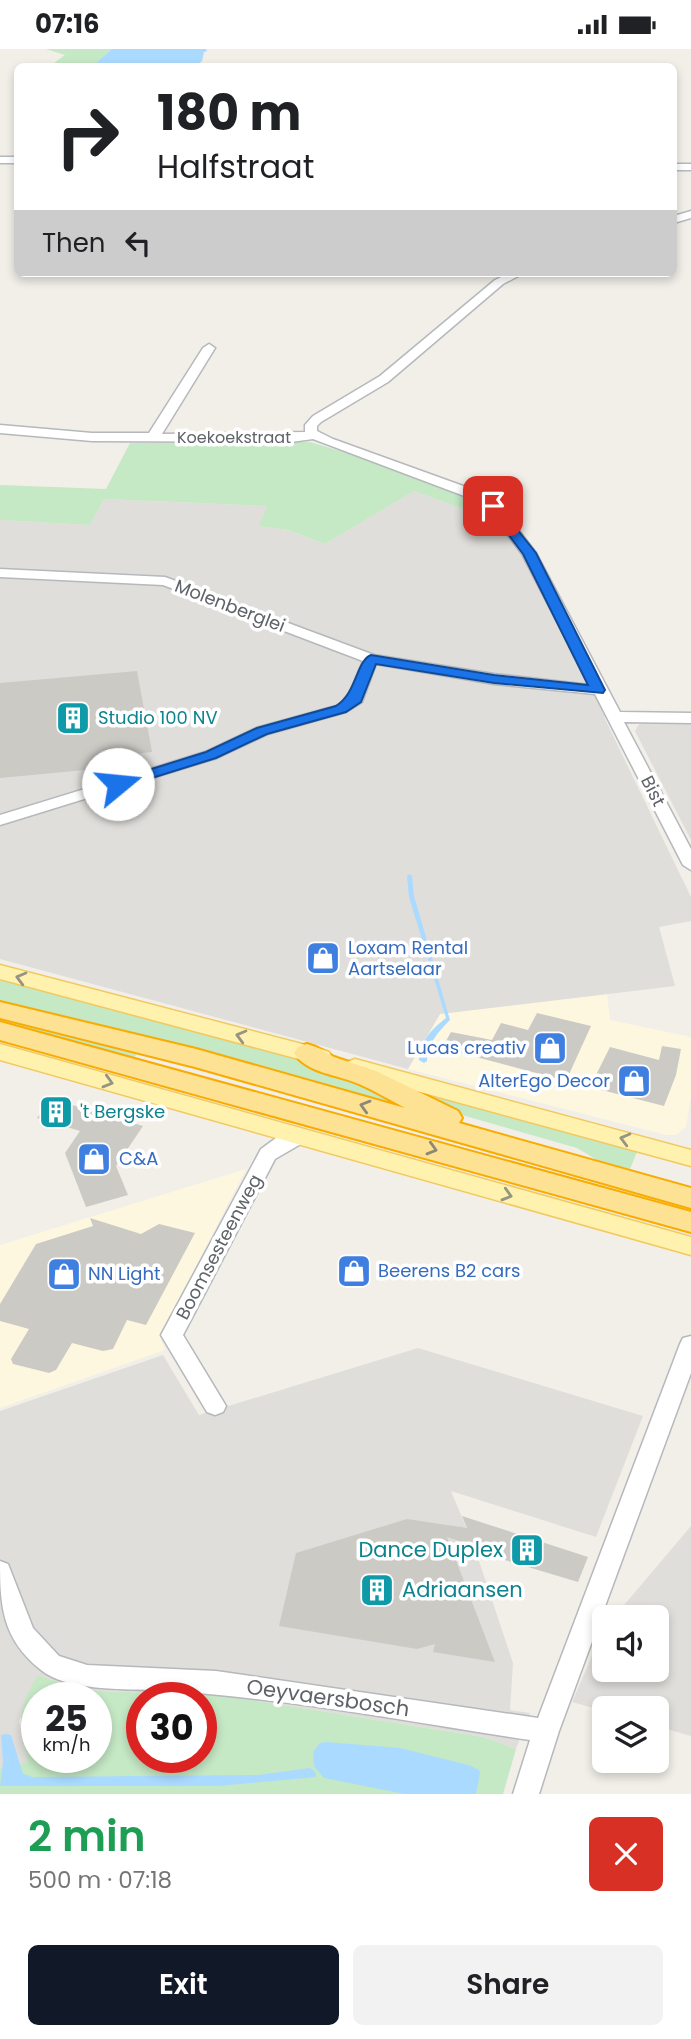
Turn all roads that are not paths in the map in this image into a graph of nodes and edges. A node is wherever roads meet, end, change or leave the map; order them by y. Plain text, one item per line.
1 (510, 277) edge
2 (209, 348) dead end
3 (0, 429) edge
4 (314, 435) junction
5 (153, 437) junction
6 (0, 573) edge
7 (371, 660) junction
8 (598, 690) junction
9 (615, 717) junction
10 (691, 718) edge
11 (0, 820) edge
12 (691, 865) edge
13 (0, 972) edge
14 (12, 1013) edge
15 (0, 1031) edge
16 (0, 1052) edge
17 (307, 1053) junction
18 (299, 1136) junction
19 (478, 1137) junction
20 (691, 1158) edge
21 (691, 1198) edge
22 (691, 1222) edge
23 (691, 1246) edge
24 (691, 1344) edge
25 (215, 1406) dead end
26 (0, 1571) edge
27 (546, 1731) junction
28 (526, 1794) edge

1 - 4 street
2 - 5 street, Koekoekstraat
3 - 5 street, Koekoekstraat
4 - 5 street, Koekoekstraat
4 - 8 street, Bist
6 - 7 street, Molenberglei
7 - 8 street, Molenberglei
7 - 11 street
8 - 9 street, Bist
9 - 10 street
9 - 12 street, Bist
17 -> 13 main road
19 -> 14 highway
15 -> 22 highway
16 -> 18 main road
17 - 19 highway
20 -> 17 main road
18 -> 23 main road
18 - 25 street, Boomsesteenweg
19 - 21 highway
24 - 27 street
26 - 27 street, Oeyvaersbosch
27 - 28 street

